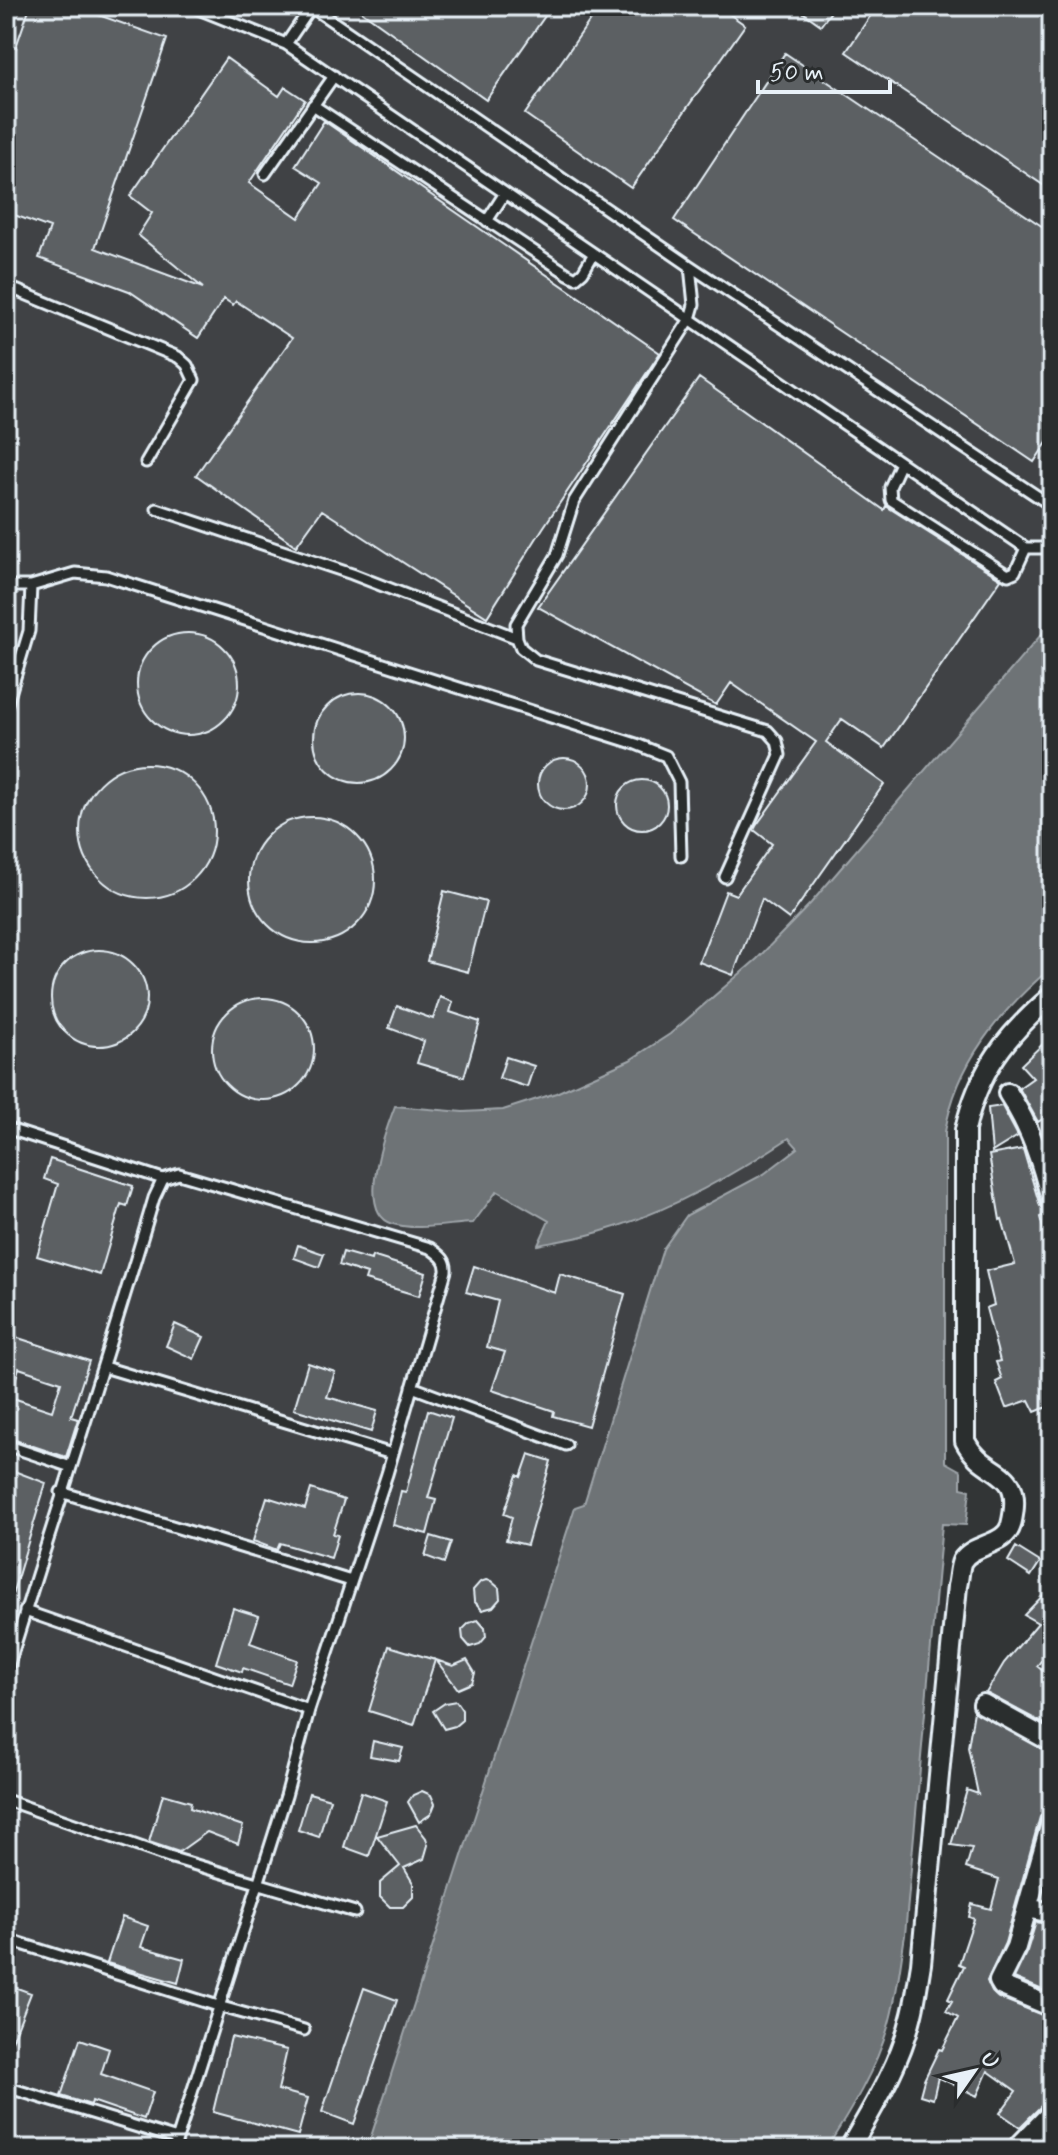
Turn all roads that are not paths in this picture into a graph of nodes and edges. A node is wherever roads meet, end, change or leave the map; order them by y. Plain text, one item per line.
1 (191, 6) edge
2 (311, 6) edge
3 (286, 44) junction
4 (334, 76) junction
5 (313, 105) junction
6 (265, 174) dead end
7 (505, 193) junction
8 (487, 221) junction
9 (593, 255) junction
10 (690, 266) junction
11 (6, 286) edge
12 (690, 319) junction
13 (146, 462) dead end
14 (901, 463) junction
15 (1052, 506) edge
16 (157, 509) dead end
17 (1052, 543) edge
18 (1026, 548) junction
19 (6, 586) edge
20 (31, 586) junction
21 (517, 638) junction
22 (6, 707) edge
23 (681, 856) dead end
24 (725, 877) dead end
25 (1052, 996) edge
26 (1008, 1093) dead end
27 (6, 1128) edge
28 (163, 1179) junction
29 (1052, 1203) edge
30 (104, 1367) junction
31 (412, 1387) junction
32 (6, 1445) edge
33 (566, 1445) dead end
34 (392, 1454) junction
35 (71, 1467) junction
36 (61, 1492) junction
37 (351, 1581) junction
38 (25, 1611) junction
39 (6, 1674) edge
40 (983, 1704) dead end
41 (309, 1710) junction
42 (1052, 1742) edge
43 (6, 1800) edge
44 (1052, 1820) edge
45 (258, 1883) junction
46 (1027, 1908) junction
47 (355, 1912) dead end
48 (1052, 1913) edge
49 (6, 1939) edge
50 (218, 2006) junction
51 (1052, 2007) edge
52 (304, 2030) dead end
53 (6, 2087) edge
54 (1052, 2112) edge
55 (176, 2144) edge
56 (849, 2149) edge
57 (1016, 2149) edge

1 - 3 lane
2 - 3 lane
2 - 10 lane
3 - 4 lane
4 - 5 lane
4 - 7 lane
5 - 6 lane
5 - 8 lane
7 - 8 lane
7 - 9 lane
8 - 9 lane
9 - 12 lane
10 - 12 lane
10 - 15 lane
11 - 13 lane
12 - 14 lane
12 - 21 lane
14 - 18 lane
14 - 18 lane
16 - 21 lane
17 - 18 lane
19 - 20 lane
20 - 22 lane
20 - 23 lane
21 - 24 lane
25 - 56 street
26 - 29 street
27 - 28 lane
28 - 30 lane
28 - 31 lane
30 - 34 lane
30 - 35 lane
31 - 33 lane
31 - 34 lane
32 - 35 lane
34 - 37 lane
35 - 36 lane
36 - 37 lane
36 - 38 lane
37 - 41 lane
38 - 39 lane
38 - 41 lane
40 - 42 street
41 - 45 lane
43 - 45 lane
44 - 46 street
45 - 47 lane
45 - 50 lane
46 - 48 street
46 - 51 street
49 - 50 lane
50 - 52 lane
50 - 55 lane
53 - 55 lane
54 - 57 street

